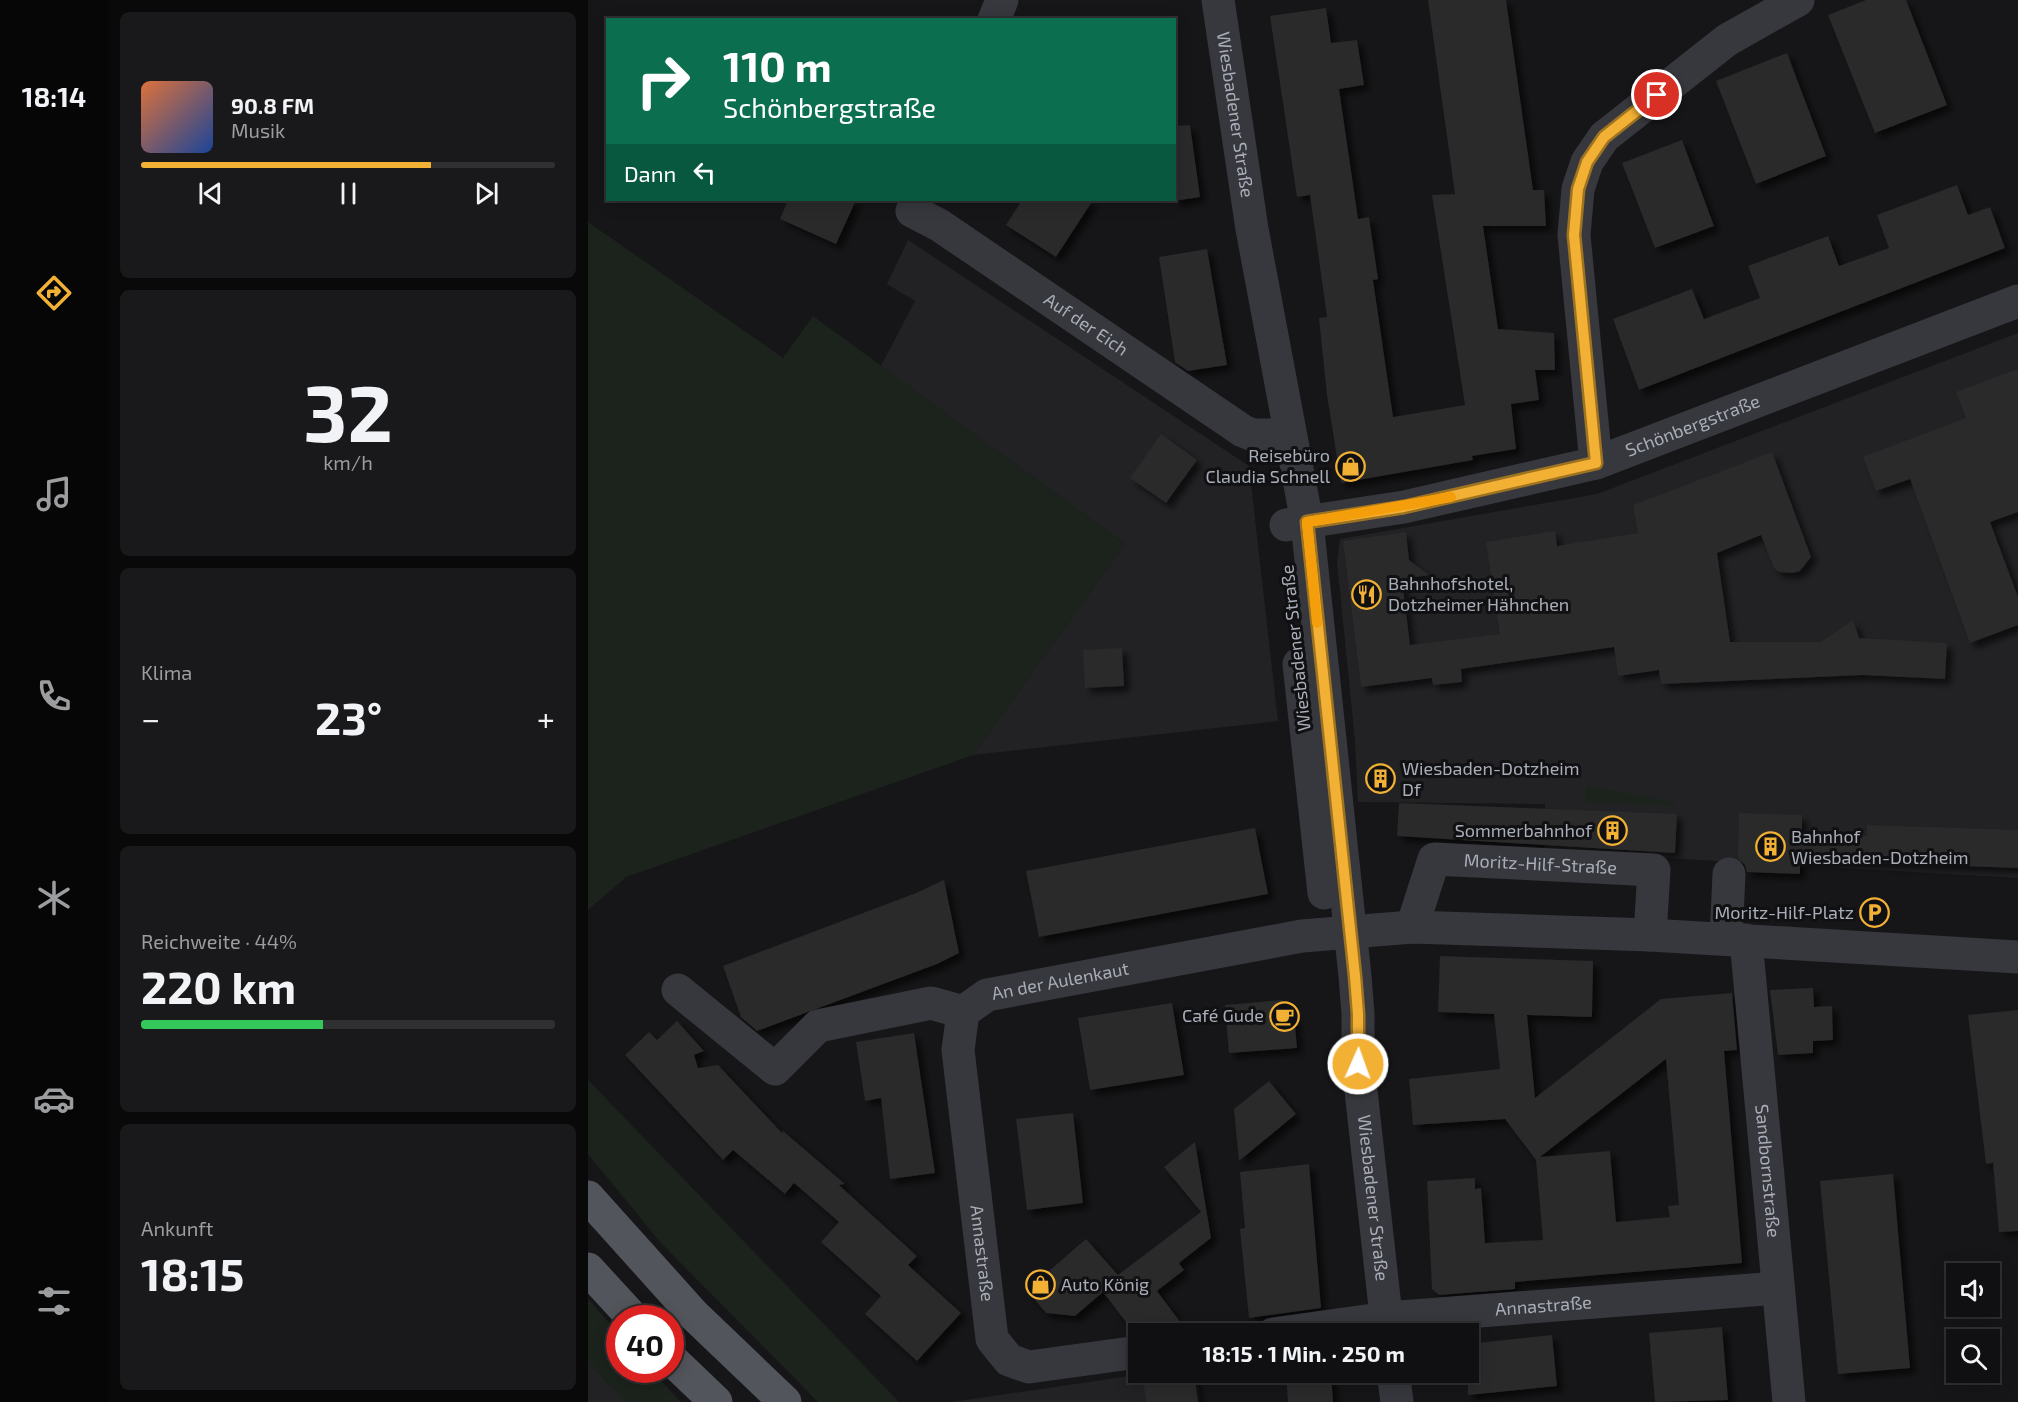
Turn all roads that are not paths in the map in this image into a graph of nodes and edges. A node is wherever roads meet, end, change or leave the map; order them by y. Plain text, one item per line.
1 (1002, 0) edge
2 (1218, 0) edge
3 (1798, 0) edge
4 (995, 18) edge
5 (915, 205) edge
6 (1252, 229) junction
7 (2018, 301) edge
8 (1273, 435) junction
9 (1596, 463) junction
10 (1296, 523) junction
11 (1729, 874) dead end
12 (1412, 927) junction
13 (1340, 932) junction
14 (1650, 935) junction
15 (1736, 940) junction
16 (2018, 957) edge
17 (678, 990) dead end
18 (963, 1012) junction
19 (588, 1197) edge
20 (588, 1269) edge
21 (1778, 1288) junction
22 (621, 1305) edge
23 (1388, 1323) edge
24 (1419, 1323) edge
25 (1128, 1353) edge
26 (684, 1371) edge
27 (1394, 1383) edge
28 (716, 1402) edge
29 (785, 1402) edge
30 (1397, 1402) edge
31 (1789, 1402) edge

1 - 4 street
2 - 6 street, Wiesbadener Straße
3 - 9 street
5 - 8 street, Auf der Eich
6 - 8 street, Wiesbadener Straße
6 - 10 street, Wiesbadener Straße
7 - 9 street, Schönbergstraße
8 - 10 street, Wiesbadener Straße
9 - 10 street, Schönbergstraße
10 - 13 street, Wiesbadener Straße
11 - 15 street
12 - 13 street
12 - 14 street
12 - 14 street, Moritz-Hilf-Straße
13 - 18 street, An der Aulenkaut
13 - 23 street, Wiesbadener Straße
14 - 15 street
15 - 16 street
15 - 21 street, Sandbornstraße
17 - 18 street
18 - 25 street, Annastraße
19 - 29 main road
20 - 22 main road
21 - 24 street, Annastraße
21 - 31 street, Sandbornstraße
26 - 28 main road
27 - 30 street

